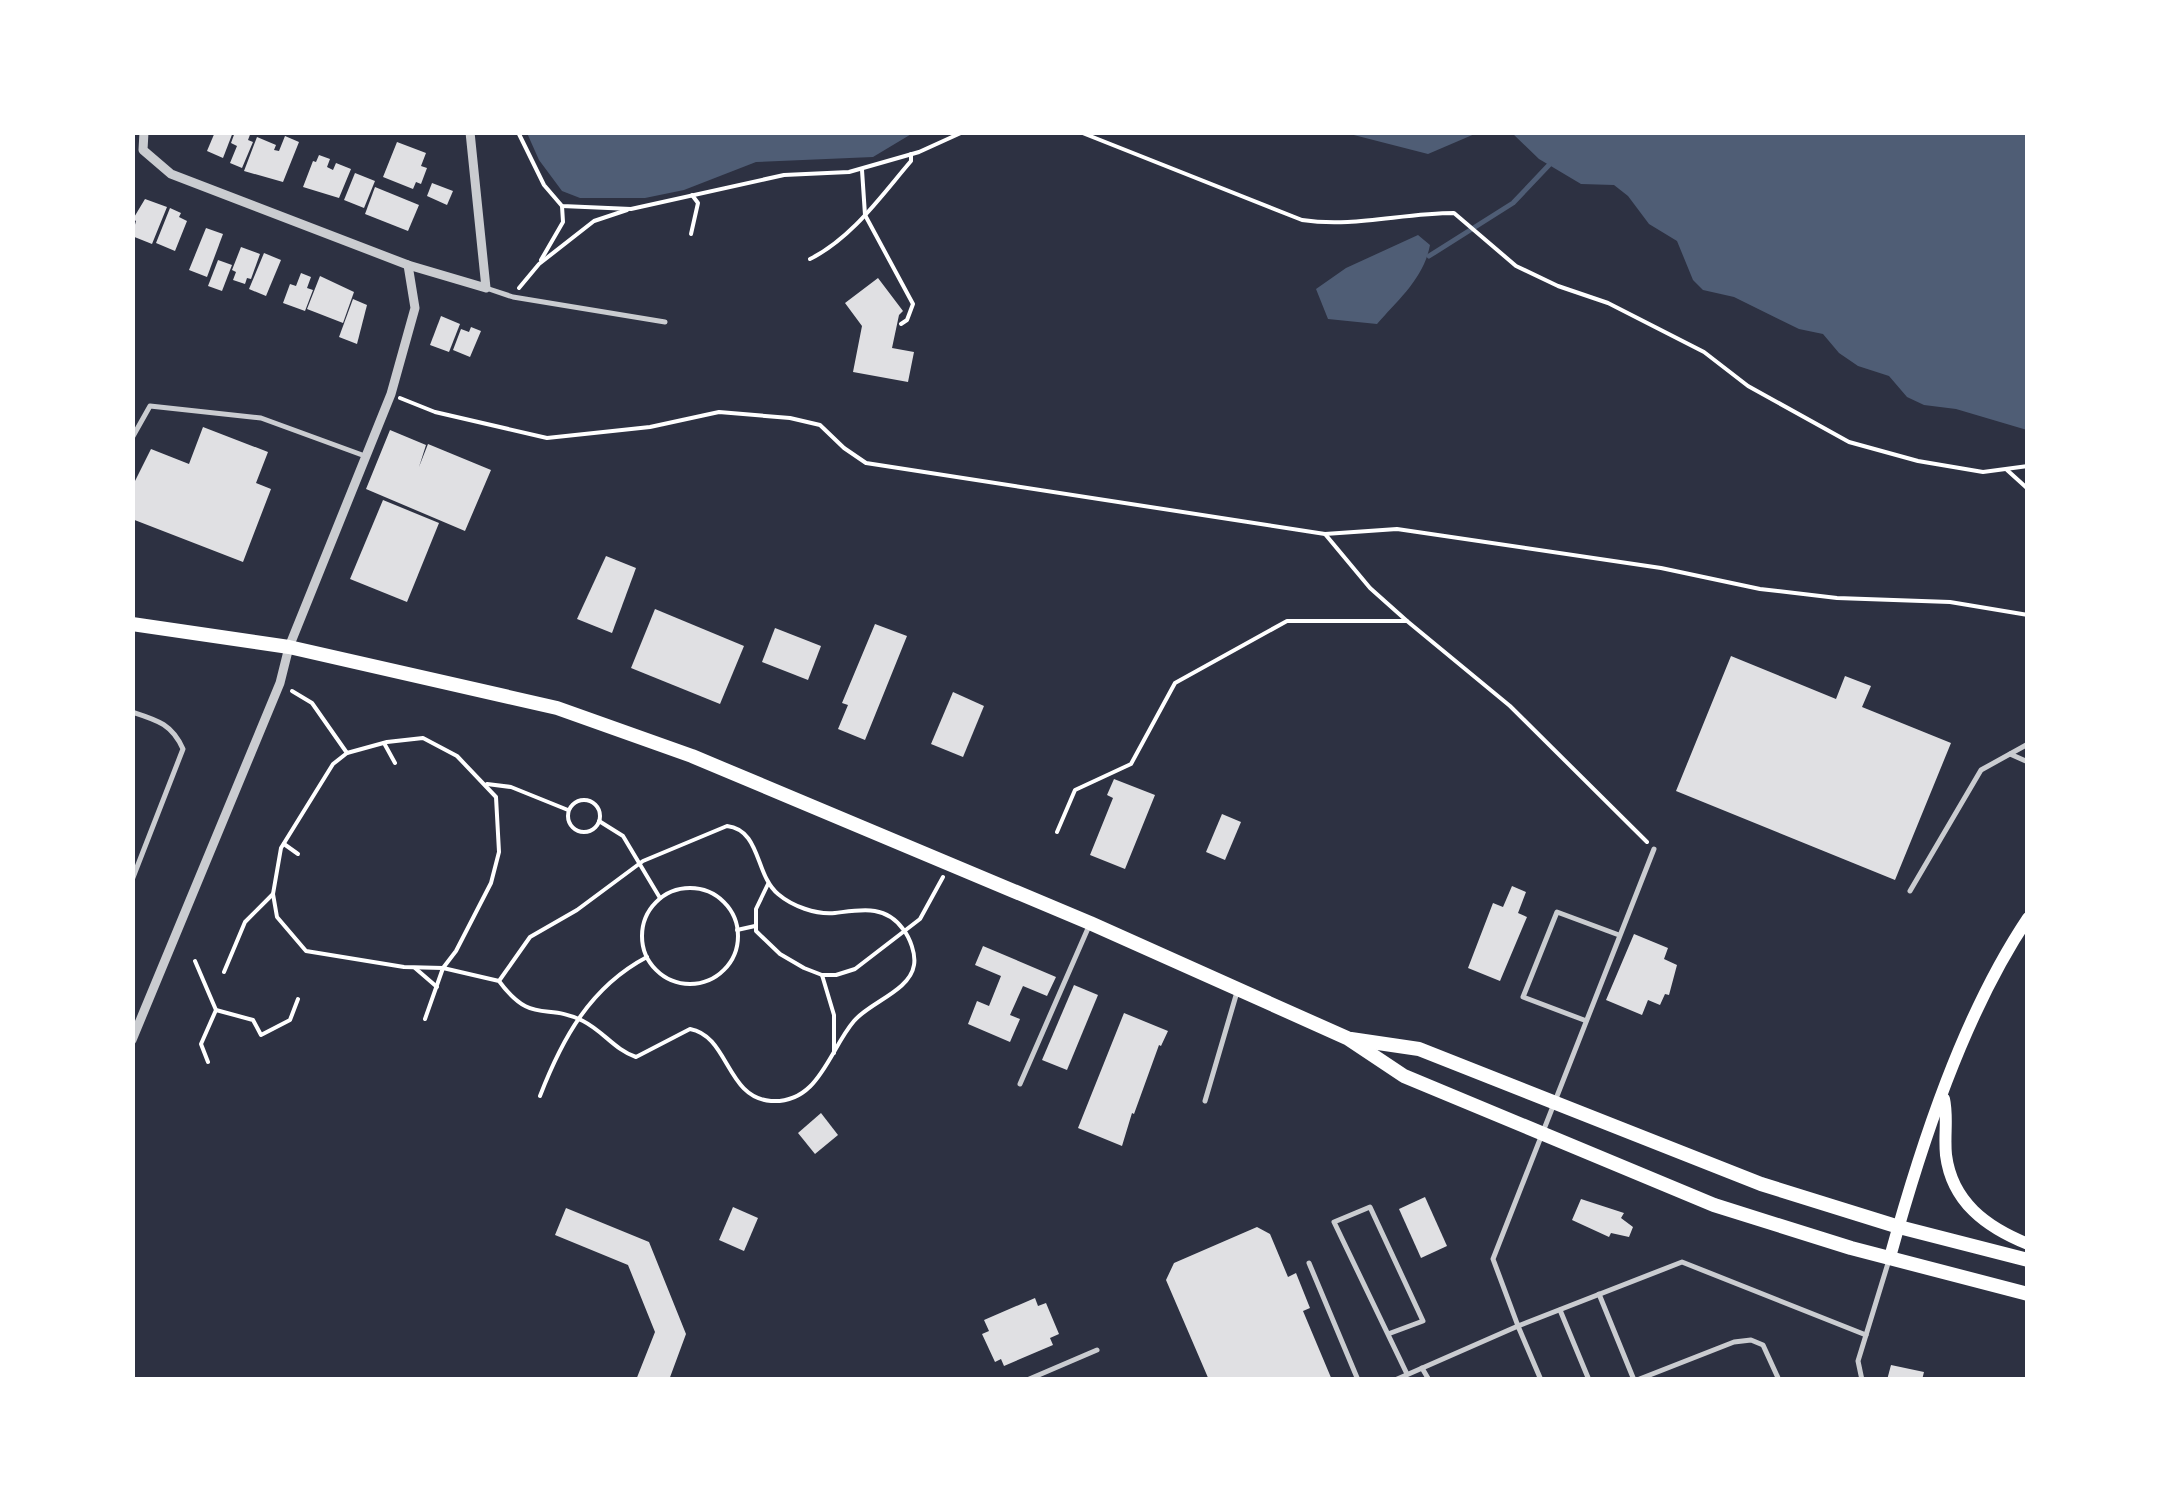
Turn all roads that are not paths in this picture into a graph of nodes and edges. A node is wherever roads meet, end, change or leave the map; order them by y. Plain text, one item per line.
1 (144, 132) edge
2 (470, 132) edge
3 (408, 265) junction
4 (486, 288) junction
5 (665, 322) dead end
6 (132, 438) edge
7 (365, 456) junction
8 (132, 624) edge
9 (288, 647) junction
10 (132, 712) edge
11 (2028, 744) edge
12 (2010, 754) junction
13 (2028, 762) edge
14 (1654, 848) road end
15 (132, 880) edge
16 (1910, 891) dead end
17 (2028, 918) edge
18 (1090, 924) junction
19 (1619, 935) junction
20 (1238, 989) junction
21 (1585, 1020) junction
22 (1347, 1038) junction
23 (132, 1040) edge
24 (1020, 1084) dead end
25 (1943, 1096) junction
26 (1204, 1101) dead end
27 (1552, 1102) junction
28 (1541, 1133) junction
29 (1898, 1227) junction
30 (2028, 1244) edge
31 (1890, 1258) junction
32 (2028, 1260) edge
33 (1310, 1263) dead end
34 (1599, 1294) junction
35 (2028, 1294) edge
36 (1560, 1310) junction
37 (1518, 1326) junction
38 (1388, 1334) junction
39 (1866, 1334) junction
40 (1097, 1350) dead end
41 (1422, 1368) junction
42 (1407, 1374) junction
43 (1027, 1380) edge
44 (1358, 1380) edge
45 (1395, 1380) edge
46 (1428, 1380) edge
47 (1541, 1380) edge
48 (1589, 1380) edge
49 (1636, 1380) edge
50 (1779, 1380) edge
51 (1862, 1380) edge

1 - 3 street
2 - 4 street
3 - 4 street
3 - 7 street
4 - 5 lane
6 - 7 lane
7 - 9 street
8 - 9 main road
9 - 18 main road
9 - 23 street
10 - 15 lane
11 - 12 lane
12 - 13 lane
12 - 16 lane
14 - 19 lane
17 - 25 main road
18 - 20 main road
18 - 24 lane
19 - 21 lane
19 - 21 lane
20 - 22 main road
20 - 26 lane
21 - 27 lane
22 - 27 main road
22 - 28 main road
25 - 29 main road
25 - 30 main road
27 - 28 lane
27 - 29 main road
28 - 31 main road
28 - 37 lane
29 - 31 main road
29 - 32 main road
31 - 35 main road
31 - 39 lane
33 - 44 lane
34 - 36 lane
34 - 39 lane
34 - 49 lane
36 - 37 lane
36 - 48 lane
37 - 41 lane
37 - 47 lane
38 - 38 lane
38 - 42 lane
39 - 51 lane
40 - 43 lane
41 - 42 lane
41 - 46 lane
42 - 45 lane
49 - 50 lane

